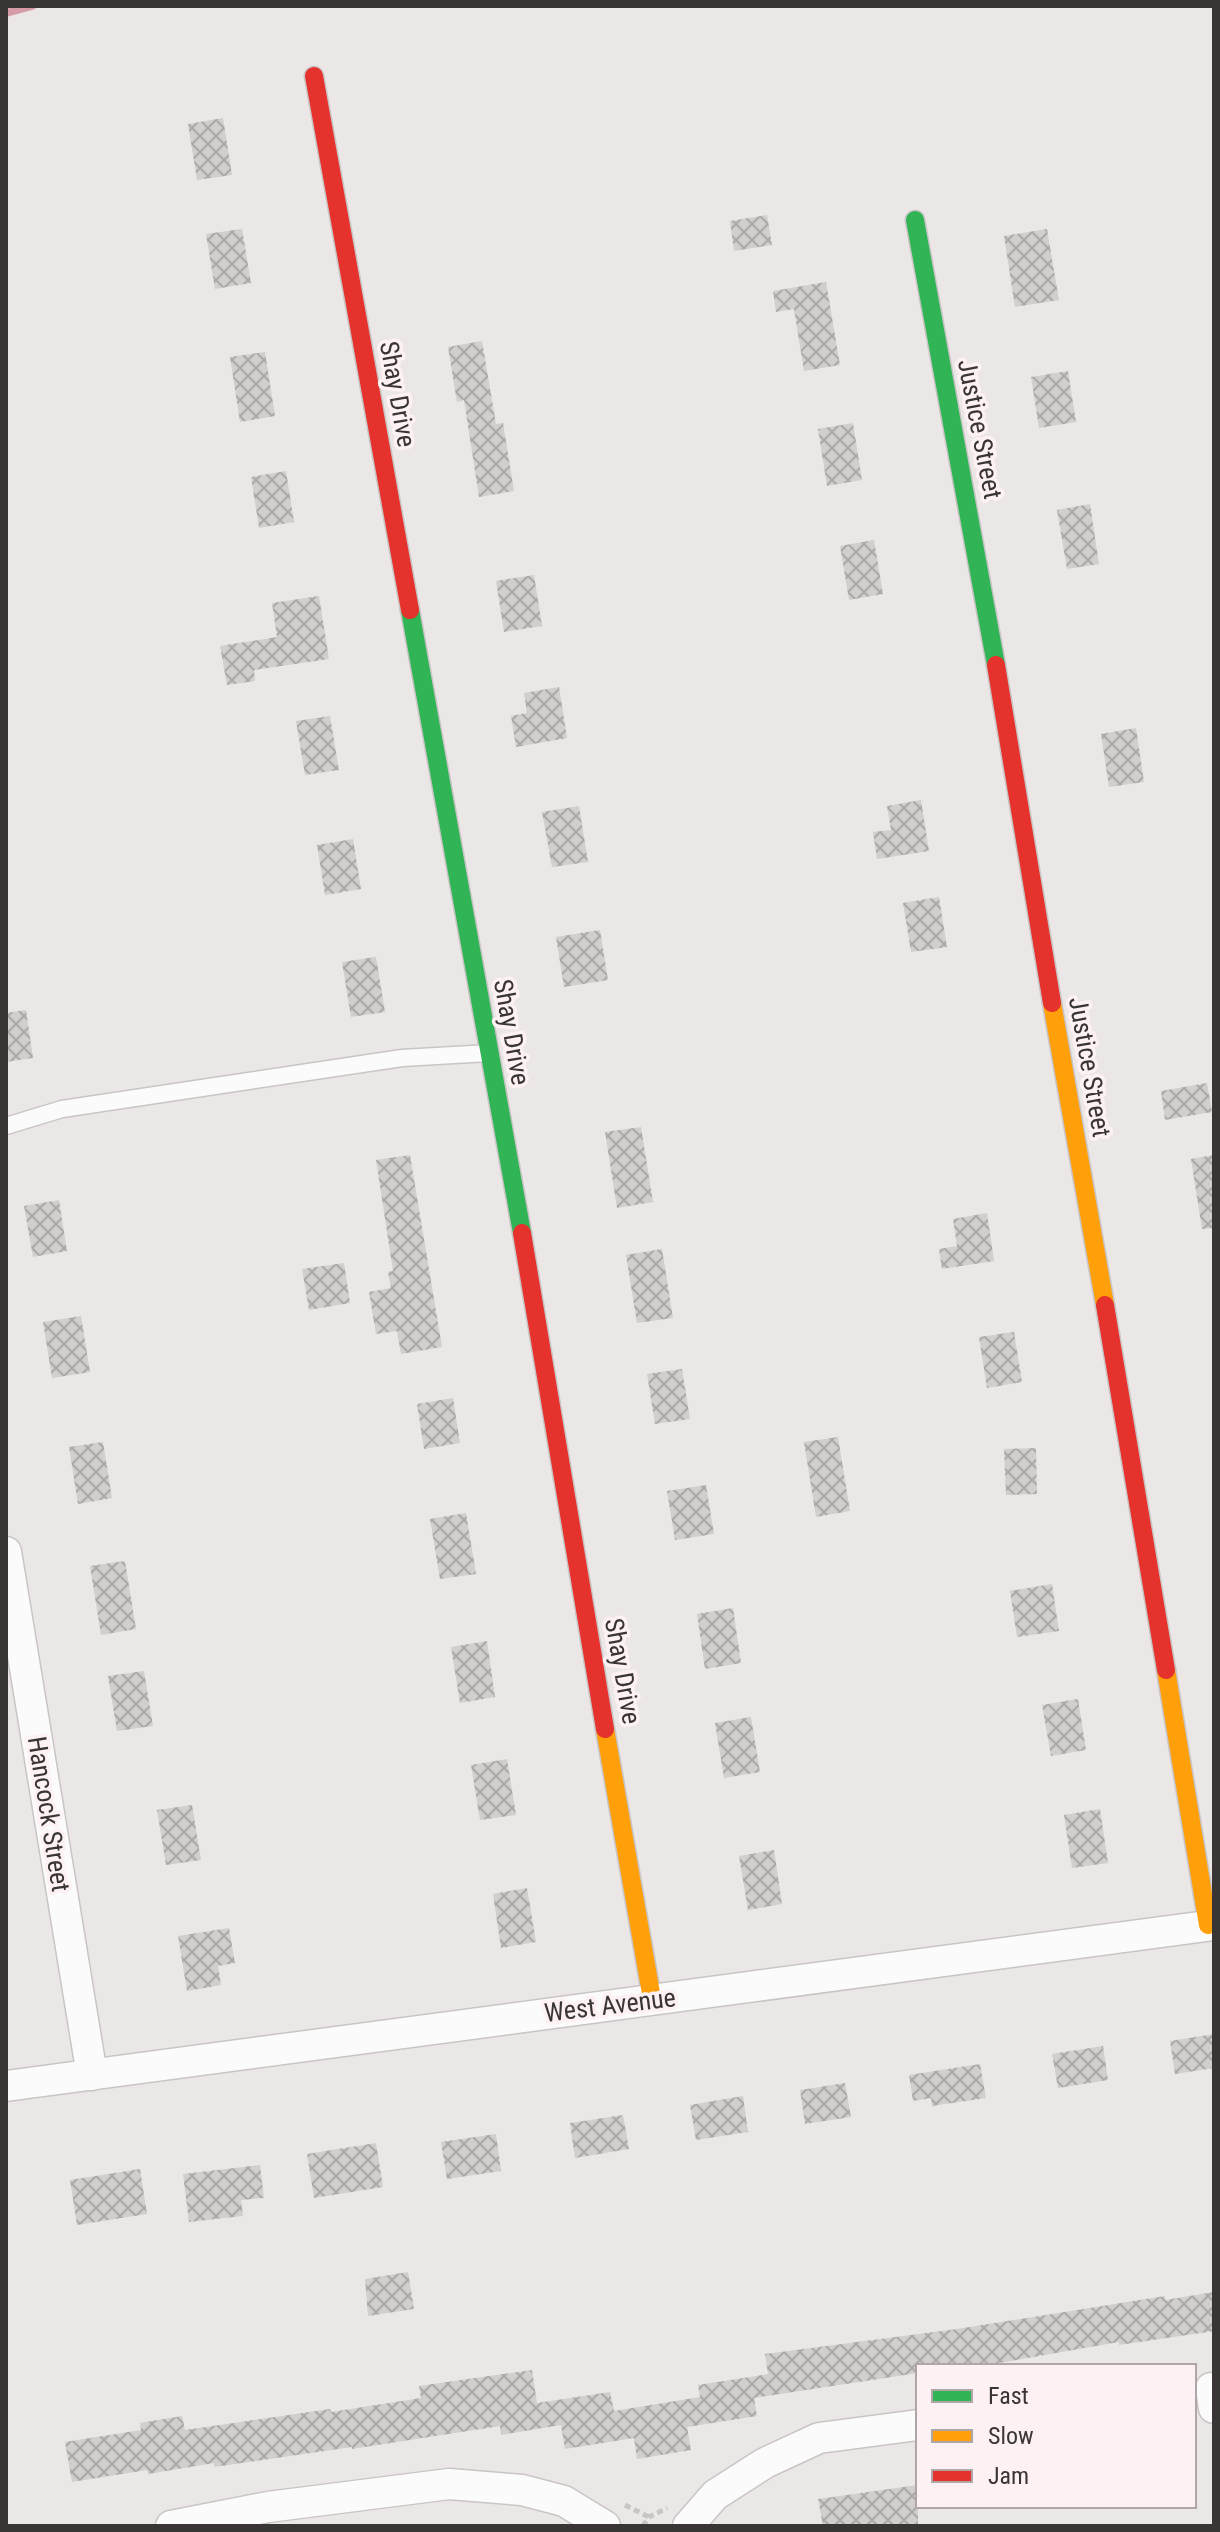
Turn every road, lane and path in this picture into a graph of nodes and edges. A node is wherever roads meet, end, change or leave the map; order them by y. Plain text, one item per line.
1 (314, 76) dead end
2 (915, 220) dead end
3 (489, 1053) junction
4 (6, 1126) edge
5 (6, 1552) edge
6 (1211, 1925) edge
7 (652, 1999) junction
8 (92, 2075) junction
9 (6, 2086) edge
10 (916, 2425) edge
11 (269, 2516) edge
12 (649, 2517) dead end
13 (171, 2526) edge
14 (605, 2526) edge
15 (643, 2526) edge
16 (688, 2526) edge

1 - 3 street, Shay Drive
2 - 6 street, Justice Street
3 - 4 lane
3 - 7 street, Shay Drive
5 - 8 street, Hancock Street
6 - 7 street, West Avenue
7 - 8 street, West Avenue
8 - 9 street, West Avenue
10 - 16 street
11 - 13 street
11 - 14 street
12 - 15 path

